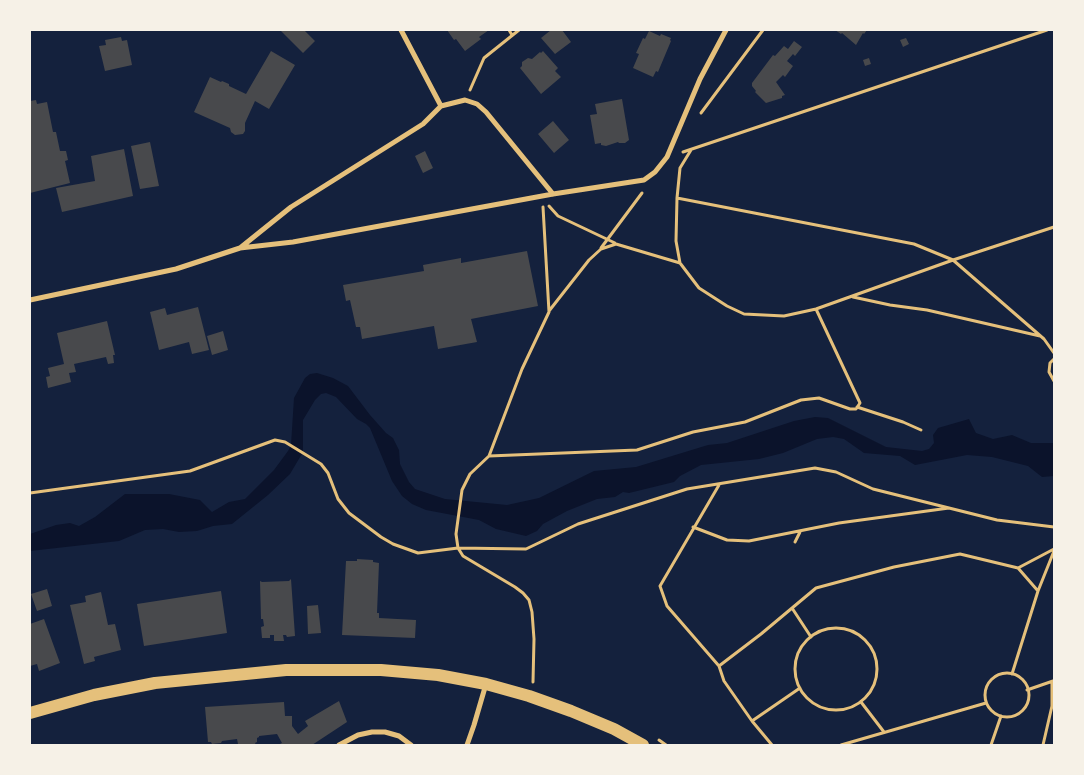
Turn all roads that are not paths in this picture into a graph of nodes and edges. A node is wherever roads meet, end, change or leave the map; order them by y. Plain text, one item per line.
1 (401, 30) edge
2 (726, 30) edge
3 (441, 106) junction
4 (552, 194) junction
5 (240, 248) junction
6 (30, 300) edge
7 (486, 684) junction
8 (30, 713) edge
9 (339, 745) edge
10 (410, 745) edge
11 (467, 745) edge
12 (643, 745) edge

1 - 3 street
2 - 4 street
3 - 4 street
3 - 5 street
4 - 5 street
5 - 6 street
7 - 8 main road
7 - 11 street
7 - 12 main road
9 - 10 street

